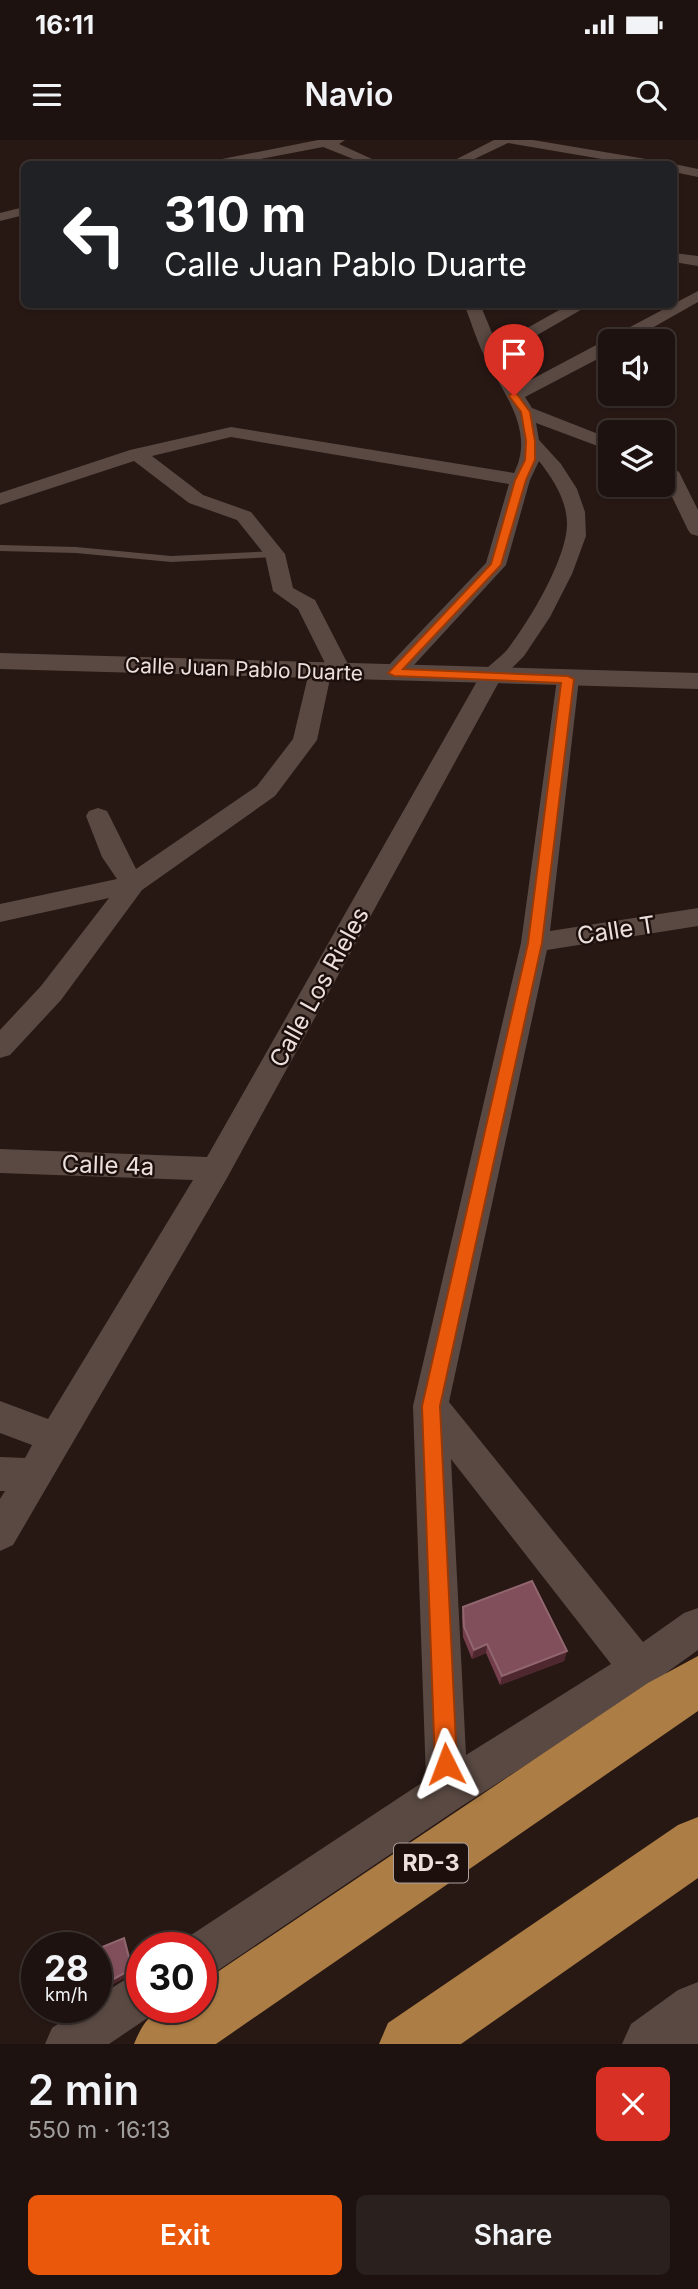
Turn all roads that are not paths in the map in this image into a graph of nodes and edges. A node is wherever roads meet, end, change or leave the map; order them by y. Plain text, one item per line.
1 (314, 140) edge
2 (507, 140) edge
3 (614, 140) edge
4 (333, 142) edge
5 (592, 156) junction
6 (233, 161) edge
7 (370, 161) edge
8 (461, 161) edge
9 (584, 161) edge
10 (630, 161) edge
11 (677, 169) edge
12 (698, 173) edge
13 (21, 212) edge
14 (0, 217) edge
15 (677, 258) edge
16 (698, 261) edge
17 (698, 296) edge
18 (474, 308) edge
19 (576, 308) edge
20 (676, 308) edge
21 (677, 308) edge
22 (639, 329) edge
23 (598, 353) edge
24 (492, 354) junction
25 (520, 404) junction
26 (598, 440) edge
27 (530, 441) junction
28 (137, 454) junction
29 (675, 473) edge
30 (675, 479) edge
31 (520, 480) junction
32 (698, 482) edge
33 (691, 496) edge
34 (0, 499) edge
35 (698, 530) edge
36 (0, 548) edge
37 (275, 554) junction
38 (0, 661) edge
39 (330, 672) junction
40 (394, 673) junction
41 (491, 676) junction
42 (568, 679) junction
43 (698, 681) edge
44 (98, 816) dead end
45 (133, 884) junction
46 (0, 913) edge
47 (698, 916) edge
48 (535, 943) junction
49 (0, 1048) edge
50 (0, 1161) edge
51 (216, 1169) junction
52 (431, 1406) junction
53 (0, 1417) edge
54 (56, 1438) junction
55 (17, 1475) edge
56 (0, 1533) edge
57 (698, 1627) edge
58 (668, 1684) edge
59 (447, 1791) junction
60 (698, 1845) edge
61 (217, 1944) edge
62 (126, 2006) edge
63 (698, 2010) edge
64 (68, 2044) edge
65 (164, 2044) edge
66 (409, 2044) edge
67 (651, 2044) edge

1 - 4 lane
2 - 5 street
2 - 8 street
3 - 5 street
4 - 6 street
4 - 7 street
5 - 9 street
5 - 10 street
11 - 12 street
13 - 14 street
15 - 16 street
17 - 21 street
18 - 24 street
19 - 24 street
20 - 22 street
23 - 25 street
24 - 25 street
25 - 26 street
25 - 27 street
27 - 31 street
27 - 41 street, Calle Los Rieles
28 - 31 street
28 - 34 street
28 - 37 street
29 - 32 street
30 - 33 street
31 - 40 street
33 - 35 street
36 - 37 lane
37 - 39 street
38 - 39 street, Calle Juan Pablo Duarte
39 - 40 street, Calle Juan Pablo Duarte
39 - 45 street
40 - 41 street, Calle Juan Pablo Duarte
41 - 42 street, Calle Juan Pablo Duarte
41 - 51 street, Calle Los Rieles
42 - 43 street, Calle Juan Pablo Duarte
42 - 48 street
44 - 45 street
45 - 46 street
45 - 49 street
47 - 48 street, Calle T
48 - 52 street
50 - 51 street, Calle 4a
51 - 54 street, Calle Los Rieles
52 - 58 street
52 - 59 street
53 - 54 street
54 - 55 street, Calle Los Rieles
55 - 56 street, Calle Los Rieles
57 - 58 street
58 - 59 street
58 - 65 highway, RD-3
59 - 61 street
60 - 66 highway
62 - 64 street
63 - 67 street

